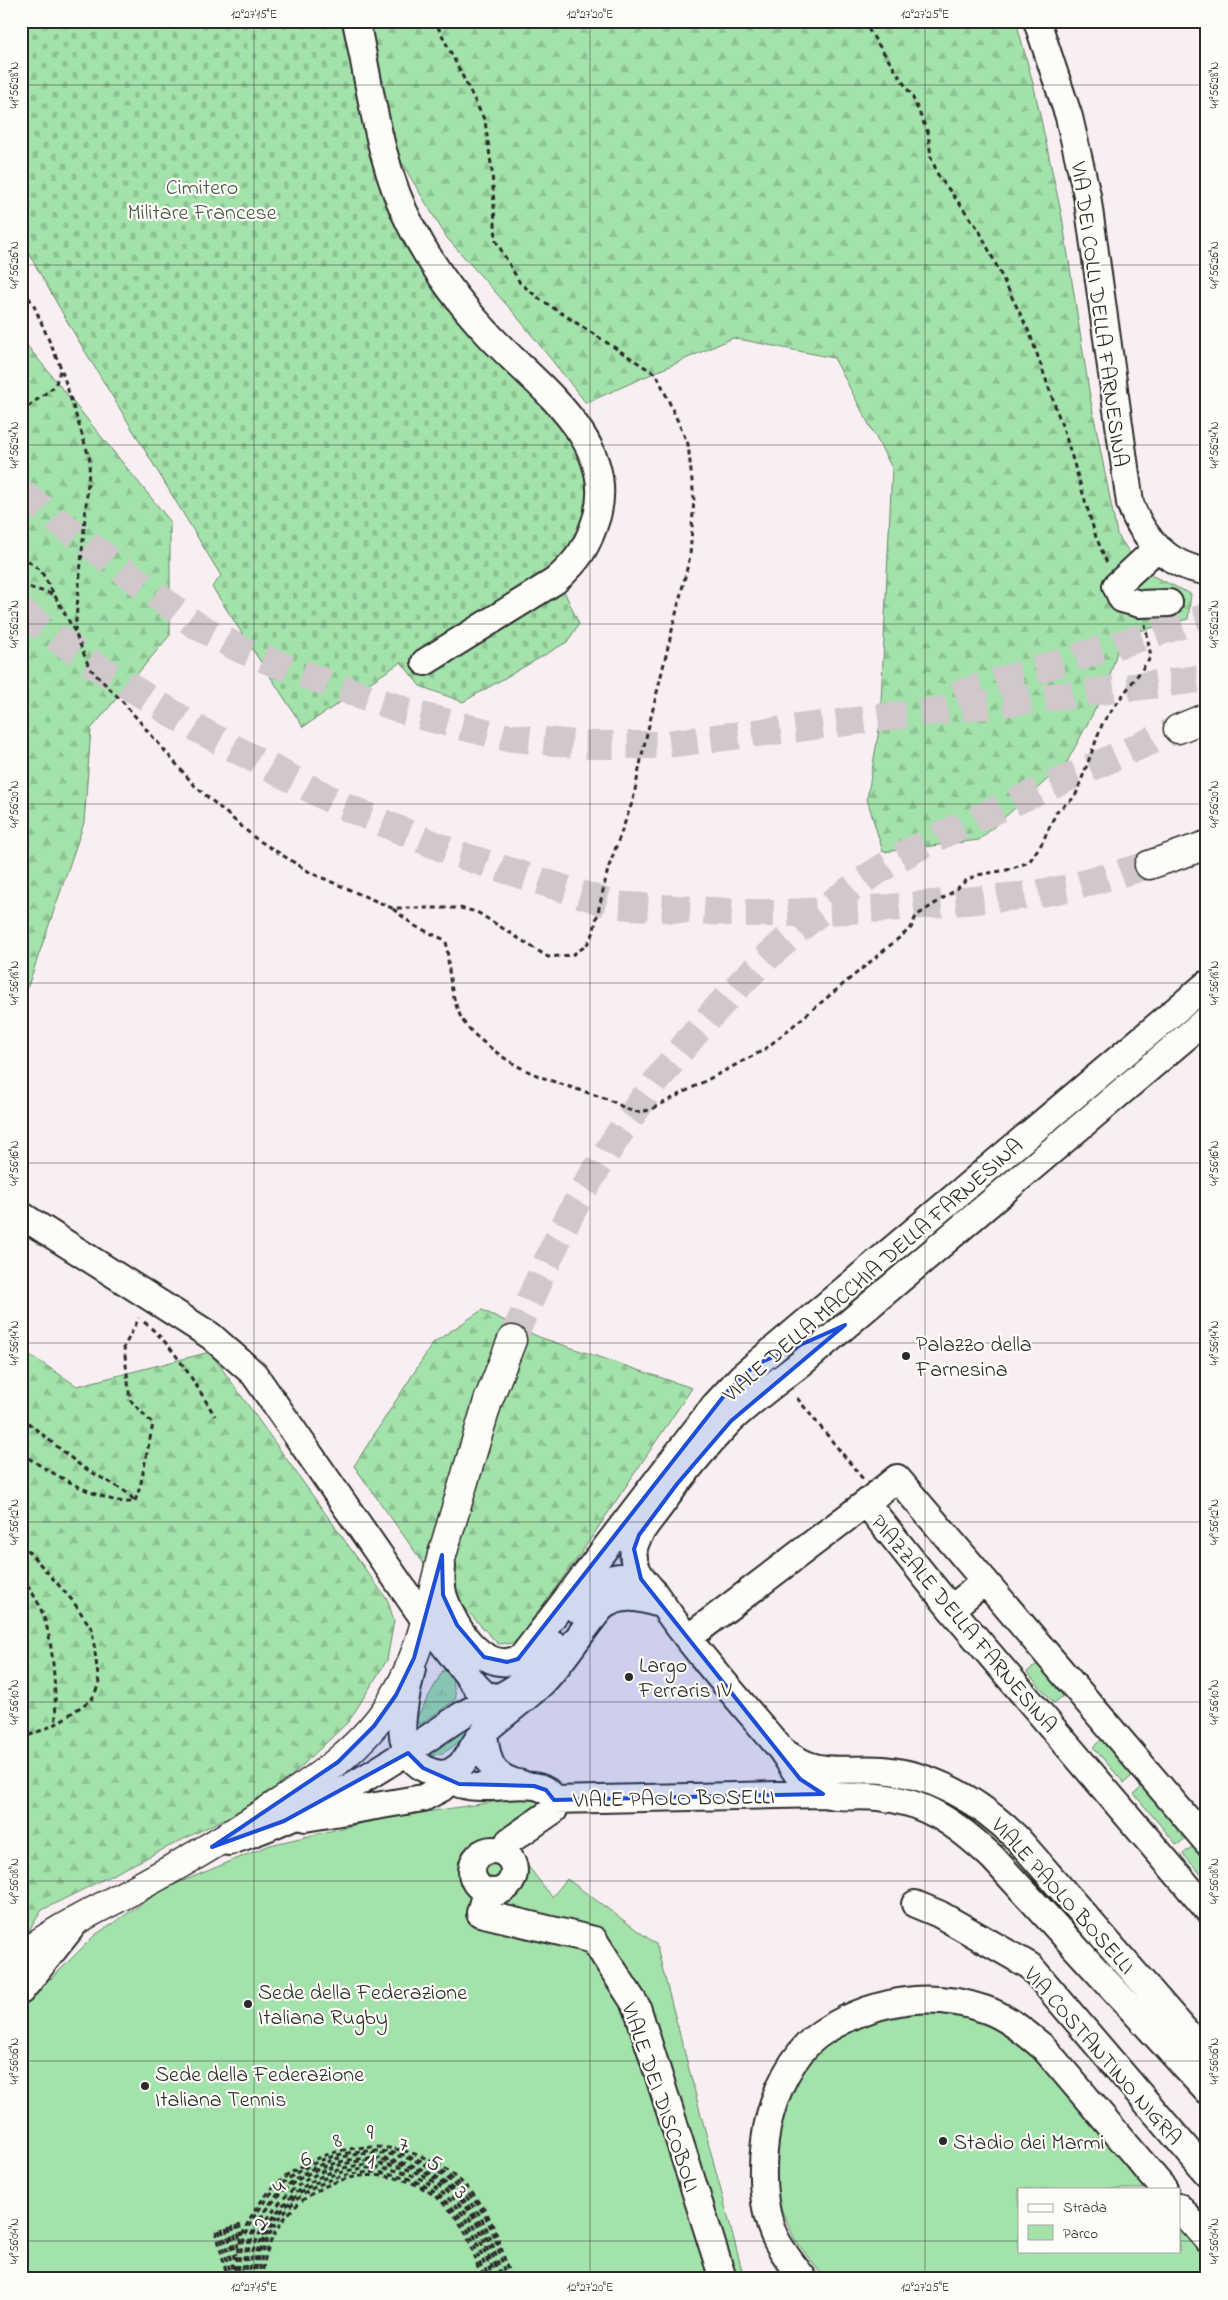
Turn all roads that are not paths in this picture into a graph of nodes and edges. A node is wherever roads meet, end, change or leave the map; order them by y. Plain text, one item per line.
1 (356, 21) edge
2 (1037, 21) edge
3 (1157, 548) junction
4 (1207, 572) edge
5 (1169, 603) dead end
6 (425, 662) dead end
7 (1207, 717) edge
8 (1178, 729) tunnel mouth
9 (1207, 845) edge
10 (1149, 865) tunnel mouth
11 (1207, 984) edge
12 (1207, 1019) edge
13 (21, 1215) edge
14 (845, 1325) junction
15 (512, 1340) tunnel mouth
16 (754, 1365) junction
17 (871, 1499) junction
18 (442, 1555) junction
19 (641, 1579) junction
20 (985, 1581) junction
21 (663, 1605) junction
22 (951, 1609) junction
23 (426, 1622) junction
24 (688, 1638) junction
25 (414, 1658) junction
26 (496, 1697) junction
27 (484, 1733) junction
28 (781, 1750) junction
29 (408, 1753) junction
30 (449, 1774) junction
31 (530, 1786) junction
32 (823, 1794) junction
33 (554, 1800) junction
34 (284, 1822) junction
35 (1207, 1842) edge
36 (212, 1847) junction
37 (486, 1891) joint
38 (915, 1904) dead end
39 (1207, 1909) edge
40 (77, 1921) junction
41 (21, 1956) edge
42 (21, 1991) edge
43 (1204, 2075) edge
44 (1207, 2173) edge
45 (1163, 2188) edge
46 (1180, 2208) edge
47 (1207, 2239) edge
48 (723, 2279) edge
49 (804, 2279) edge

1 - 6 street
2 - 3 street, VIA DEI COLLI DELLA FARNESINA
3 - 4 street, VIA DEI COLLI DELLA FARNESINA
3 - 5 street
7 - 8 main road
9 - 10 main road
11 - 16 street, VIALE DELLA MACCHIA DELLA FARNESINA
12 - 14 street, VIALE DELLA MACCHIA DELLA FARNESINA
13 - 23 street
14 - 16 street
14 - 19 street, VIALE DELLA MACCHIA DELLA FARNESINA
15 - 18 main road
16 - 18 street, VIALE DELLA MACCHIA DELLA FARNESINA
17 - 20 street, PIAZZALE DELLA FARNESINA
17 - 22 street, PIAZZALE DELLA FARNESINA
17 - 24 street
18 - 23 main road
19 - 21 street
19 - 26 street
20 - 22 street
20 - 35 street, PIAZZALE DELLA FARNESINA
21 - 24 street
21 - 27 street
22 - 39 street, PIAZZALE DELLA FARNESINA
23 - 25 main road
23 - 26 street
24 - 28 street
25 - 29 street
25 - 36 main road
26 - 29 street
27 - 30 street
27 - 31 street
28 - 32 street, VIALE PAOLO BOSELLI
28 - 43 street, VIALE PAOLO BOSELLI
29 - 30 street, VIALE PAOLO BOSELLI
29 - 34 street
30 - 31 street, VIALE PAOLO BOSELLI
30 - 34 street
31 - 33 street, VIALE PAOLO BOSELLI
32 - 33 street, VIALE PAOLO BOSELLI
32 - 43 street, VIALE PAOLO BOSELLI
33 - 37 street, VIALE PAOLO BOSELLI
34 - 36 street
36 - 40 main road
37 - 48 street, VIALE DEI DISCOBOLI
38 - 44 street, VIA COSTANTINO NIGRA
40 - 41 main road
40 - 42 street
45 - 49 street
46 - 47 street

